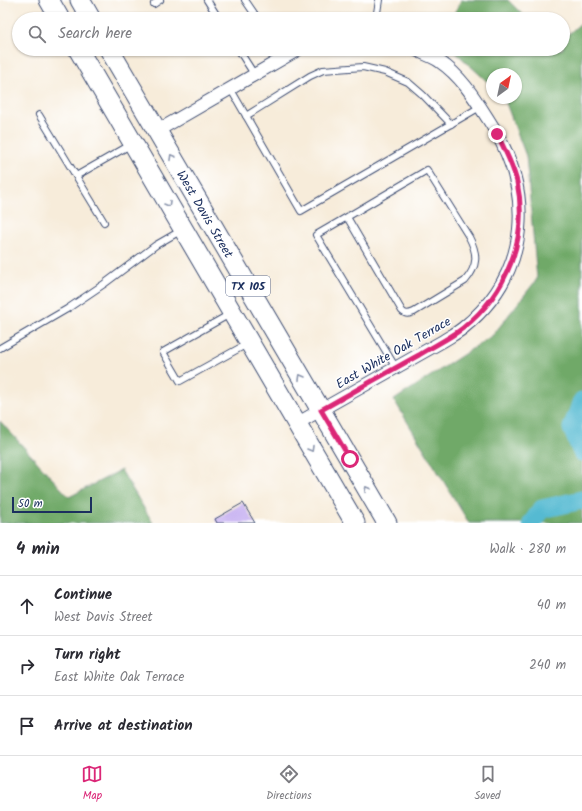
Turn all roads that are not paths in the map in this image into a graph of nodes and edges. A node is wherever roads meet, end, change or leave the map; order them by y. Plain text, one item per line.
1 (49, 0) edge
2 (80, 0) edge
3 (160, 0) edge
4 (207, 0) edge
5 (245, 0) edge
6 (379, 0) edge
7 (154, 4) dead end
8 (56, 12) edge
9 (87, 12) edge
10 (215, 12) edge
11 (253, 12) edge
12 (377, 12) edge
13 (82, 56) edge
14 (93, 56) edge
15 (112, 56) edge
16 (242, 56) edge
17 (276, 56) edge
18 (428, 56) edge
19 (254, 74) junction
20 (230, 88) junction
21 (480, 107) junction
22 (39, 115) dead end
23 (246, 116) junction
24 (451, 124) junction
25 (157, 132) junction
26 (133, 144) junction
27 (76, 176) junction
28 (347, 217) junction
29 (104, 222) dead end
30 (183, 230) junction
31 (256, 300) junction
32 (232, 313) junction
33 (250, 343) junction
34 (0, 348) edge
35 (396, 368) junction
36 (321, 410) junction
37 (296, 424) junction
38 (350, 520) edge
39 (387, 523) edge

1 - 8 main road
2 - 9 main road
3 - 7 lane
4 - 10 lane
5 - 11 lane
6 - 12 lane
13 - 26 main road, West Davis Street / TX 105
14 - 25 main road
15 - 25 main road, West Davis Street / TX 105
16 - 19 lane
17 - 19 street
18 - 21 street, East White Oak Terrace
19 - 20 street
20 - 23 lane
20 - 25 street
21 - 24 lane
21 - 35 street, East White Oak Terrace
22 - 27 lane
23 - 24 lane
23 - 24 lane
31 -> 25 main road, West Davis Street / TX 105
26 - 27 lane
26 -> 30 main road, West Davis Street / TX 105
27 - 29 lane
28 - 28 lane
28 - 35 lane
30 - 31 main road
30 - 32 main road, West Davis Street / TX 105
30 - 34 lane
36 -> 31 main road, West Davis Street / TX 105
32 - 33 main road, West Davis Street / TX 105
32 - 33 lane
33 - 37 main road, West Davis Street / TX 105
35 - 36 street, East White Oak Terrace
36 - 37 street, East White Oak Terrace
39 -> 36 main road, West Davis Street / TX 105
37 -> 38 main road, West Davis Street / TX 105

